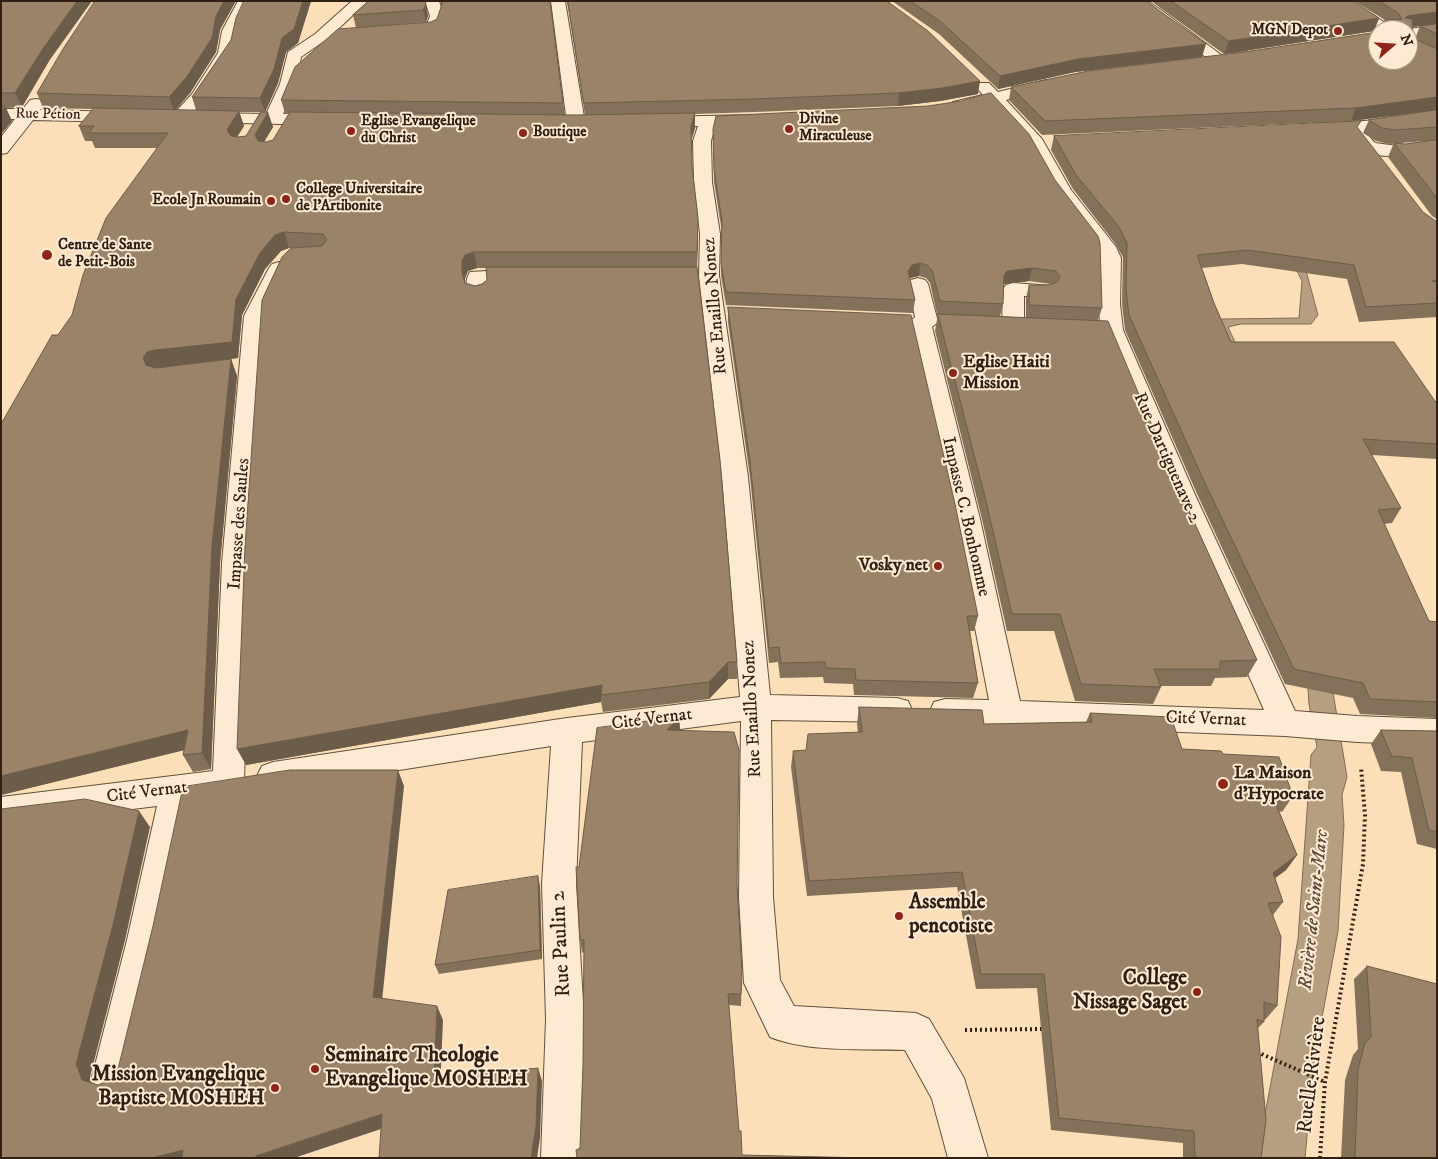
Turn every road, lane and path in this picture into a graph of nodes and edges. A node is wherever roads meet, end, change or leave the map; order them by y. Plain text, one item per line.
1 (245, 1) edge
2 (361, 1) edge
3 (432, 1) edge
4 (558, 1) edge
5 (1136, 1) edge
6 (1339, 1) edge
7 (1370, 20) edge
8 (1437, 30) edge
9 (320, 37) junction
10 (1418, 38) edge
11 (1193, 64) edge
12 (974, 78) edge
13 (1064, 82) edge
14 (45, 88) edge
15 (994, 97) junction
16 (942, 108) edge
17 (1, 114) edge
18 (30, 114) junction
19 (1437, 116) edge
20 (139, 117) edge
21 (159, 117) edge
22 (179, 118) junction
23 (768, 119) edge
24 (340, 120) edge
25 (707, 121) junction
26 (271, 122) junction
27 (595, 122) edge
28 (642, 122) edge
29 (1343, 128) junction
30 (1308, 130) edge
31 (1437, 146) edge
32 (1, 148) edge
33 (1370, 148) junction
34 (1384, 167) edge
35 (287, 263) edge
36 (540, 275) edge
37 (918, 284) dead end
38 (1045, 290) edge
39 (477, 295) edge
40 (1013, 326) edge
41 (756, 707) junction
42 (1007, 712) junction
43 (1296, 724) junction
44 (1351, 728) junction
45 (567, 731) junction
46 (1437, 732) edge
47 (228, 783) junction
48 (177, 788) junction
49 (1, 812) edge
50 (1049, 1029) edge
51 (916, 1032) junction
52 (1254, 1051) edge
53 (111, 1077) dead end
54 (1323, 1081) junction
55 (561, 1158) edge
56 (968, 1158) edge
57 (1320, 1158) edge

1 - 22 street
2 - 9 street
3 - 9 street
4 - 27 street
5 - 11 street
6 - 7 street
8 - 10 street
9 - 26 street
12 - 15 street, Rue Dartiguenave 2
13 - 15 street
14 - 18 street
15 - 16 street
15 - 43 street, Rue Dartiguenave 2
17 - 18 street, Rue Pétion
18 - 20 street, Rue Pétion
18 - 32 street
19 - 29 street
21 - 22 street
22 - 26 street
23 - 25 street
24 - 26 street
25 - 28 street
25 - 41 street, Rue Enaillo Nonez
29 - 30 street
29 - 33 street
31 - 33 street
33 - 34 street
35 - 47 street, Impasse des Saules
36 - 39 street
37 - 42 street, Impasse C. Bonhomme
38 - 40 street
41 - 42 street, Cité Vernat
41 - 45 street, Cité Vernat
41 - 51 street, Rue Enaillo Nonez
42 - 43 street, Cité Vernat
43 - 44 street, Cité Vernat
44 - 46 street, Cité Vernat
44 - 54 path, Ruelle Rivière
45 - 47 street, Cité Vernat
45 - 55 street, Rue Paulin 2
47 - 48 street, Cité Vernat
48 - 49 street, Cité Vernat
48 - 53 street
50 - 51 path
51 - 56 street
52 - 54 path
54 - 57 path, Ruelle Rivière

